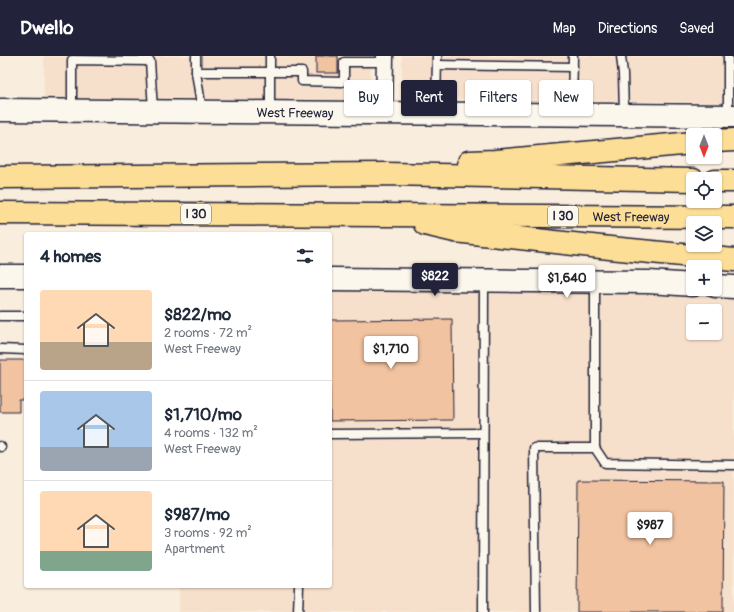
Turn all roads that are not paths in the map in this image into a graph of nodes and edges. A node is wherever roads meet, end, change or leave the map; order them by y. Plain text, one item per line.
1 (196, 56) edge
2 (270, 56) edge
3 (437, 56) edge
4 (573, 56) edge
5 (621, 56) edge
6 (728, 56) edge
7 (348, 59) edge
8 (385, 59) edge
9 (437, 65) junction
10 (573, 67) junction
11 (731, 71) edge
12 (196, 72) junction
13 (269, 72) junction
14 (385, 80) edge
15 (437, 80) edge
16 (573, 80) edge
17 (0, 110) edge
18 (72, 110) junction
19 (153, 111) junction
20 (202, 111) junction
21 (270, 112) junction
22 (344, 113) edge
23 (457, 113) edge
24 (539, 114) edge
25 (593, 114) edge
26 (624, 115) junction
27 (731, 116) edge
28 (734, 140) edge
29 (722, 141) edge
30 (686, 144) edge
31 (386, 174) junction
32 (0, 177) edge
33 (686, 180) edge
34 (722, 181) edge
35 (734, 181) edge
36 (0, 213) edge
37 (391, 215) junction
38 (734, 217) edge
39 (734, 260) edge
40 (0, 276) edge
41 (24, 276) edge
42 (332, 279) edge
43 (484, 281) junction
44 (595, 282) junction
45 (686, 285) edge
46 (722, 286) edge
47 (734, 287) edge
48 (0, 316) edge
49 (24, 316) edge
50 (0, 349) edge
51 (24, 350) edge
52 (483, 433) junction
53 (332, 434) edge
54 (595, 448) junction
55 (734, 465) edge
56 (299, 588) edge
57 (298, 612) edge
58 (483, 612) edge
59 (536, 612) edge

1 - 12 lane
2 - 13 lane
3 - 9 lane
4 - 10 lane
5 - 26 lane
6 - 11 lane
7 - 8 lane
7 - 13 lane
8 - 14 street
9 - 10 lane
9 - 15 lane
10 - 16 lane
11 - 27 lane
12 - 13 lane
12 - 20 lane
13 - 21 lane
17 - 18 main road, West Freeway
18 - 19 main road, West Freeway
18 - 19 lane
19 - 20 main road, West Freeway
20 - 21 main road, West Freeway
21 - 22 main road, West Freeway
23 - 24 main road, West Freeway
25 - 26 main road, West Freeway
26 - 27 main road, West Freeway
28 - 29 highway
30 - 31 highway
31 - 32 highway
31 - 33 highway
34 - 35 highway
36 - 37 highway, West Freeway / I 30
37 - 38 highway, West Freeway / I 30
37 - 39 highway
40 - 41 main road
42 - 43 main road
43 - 44 main road
43 - 52 lane
44 - 45 main road
44 - 54 lane
46 - 47 main road
48 - 49 lane
50 - 51 lane
52 - 53 lane
52 - 58 lane
54 - 55 lane
54 - 59 lane
56 - 57 lane

